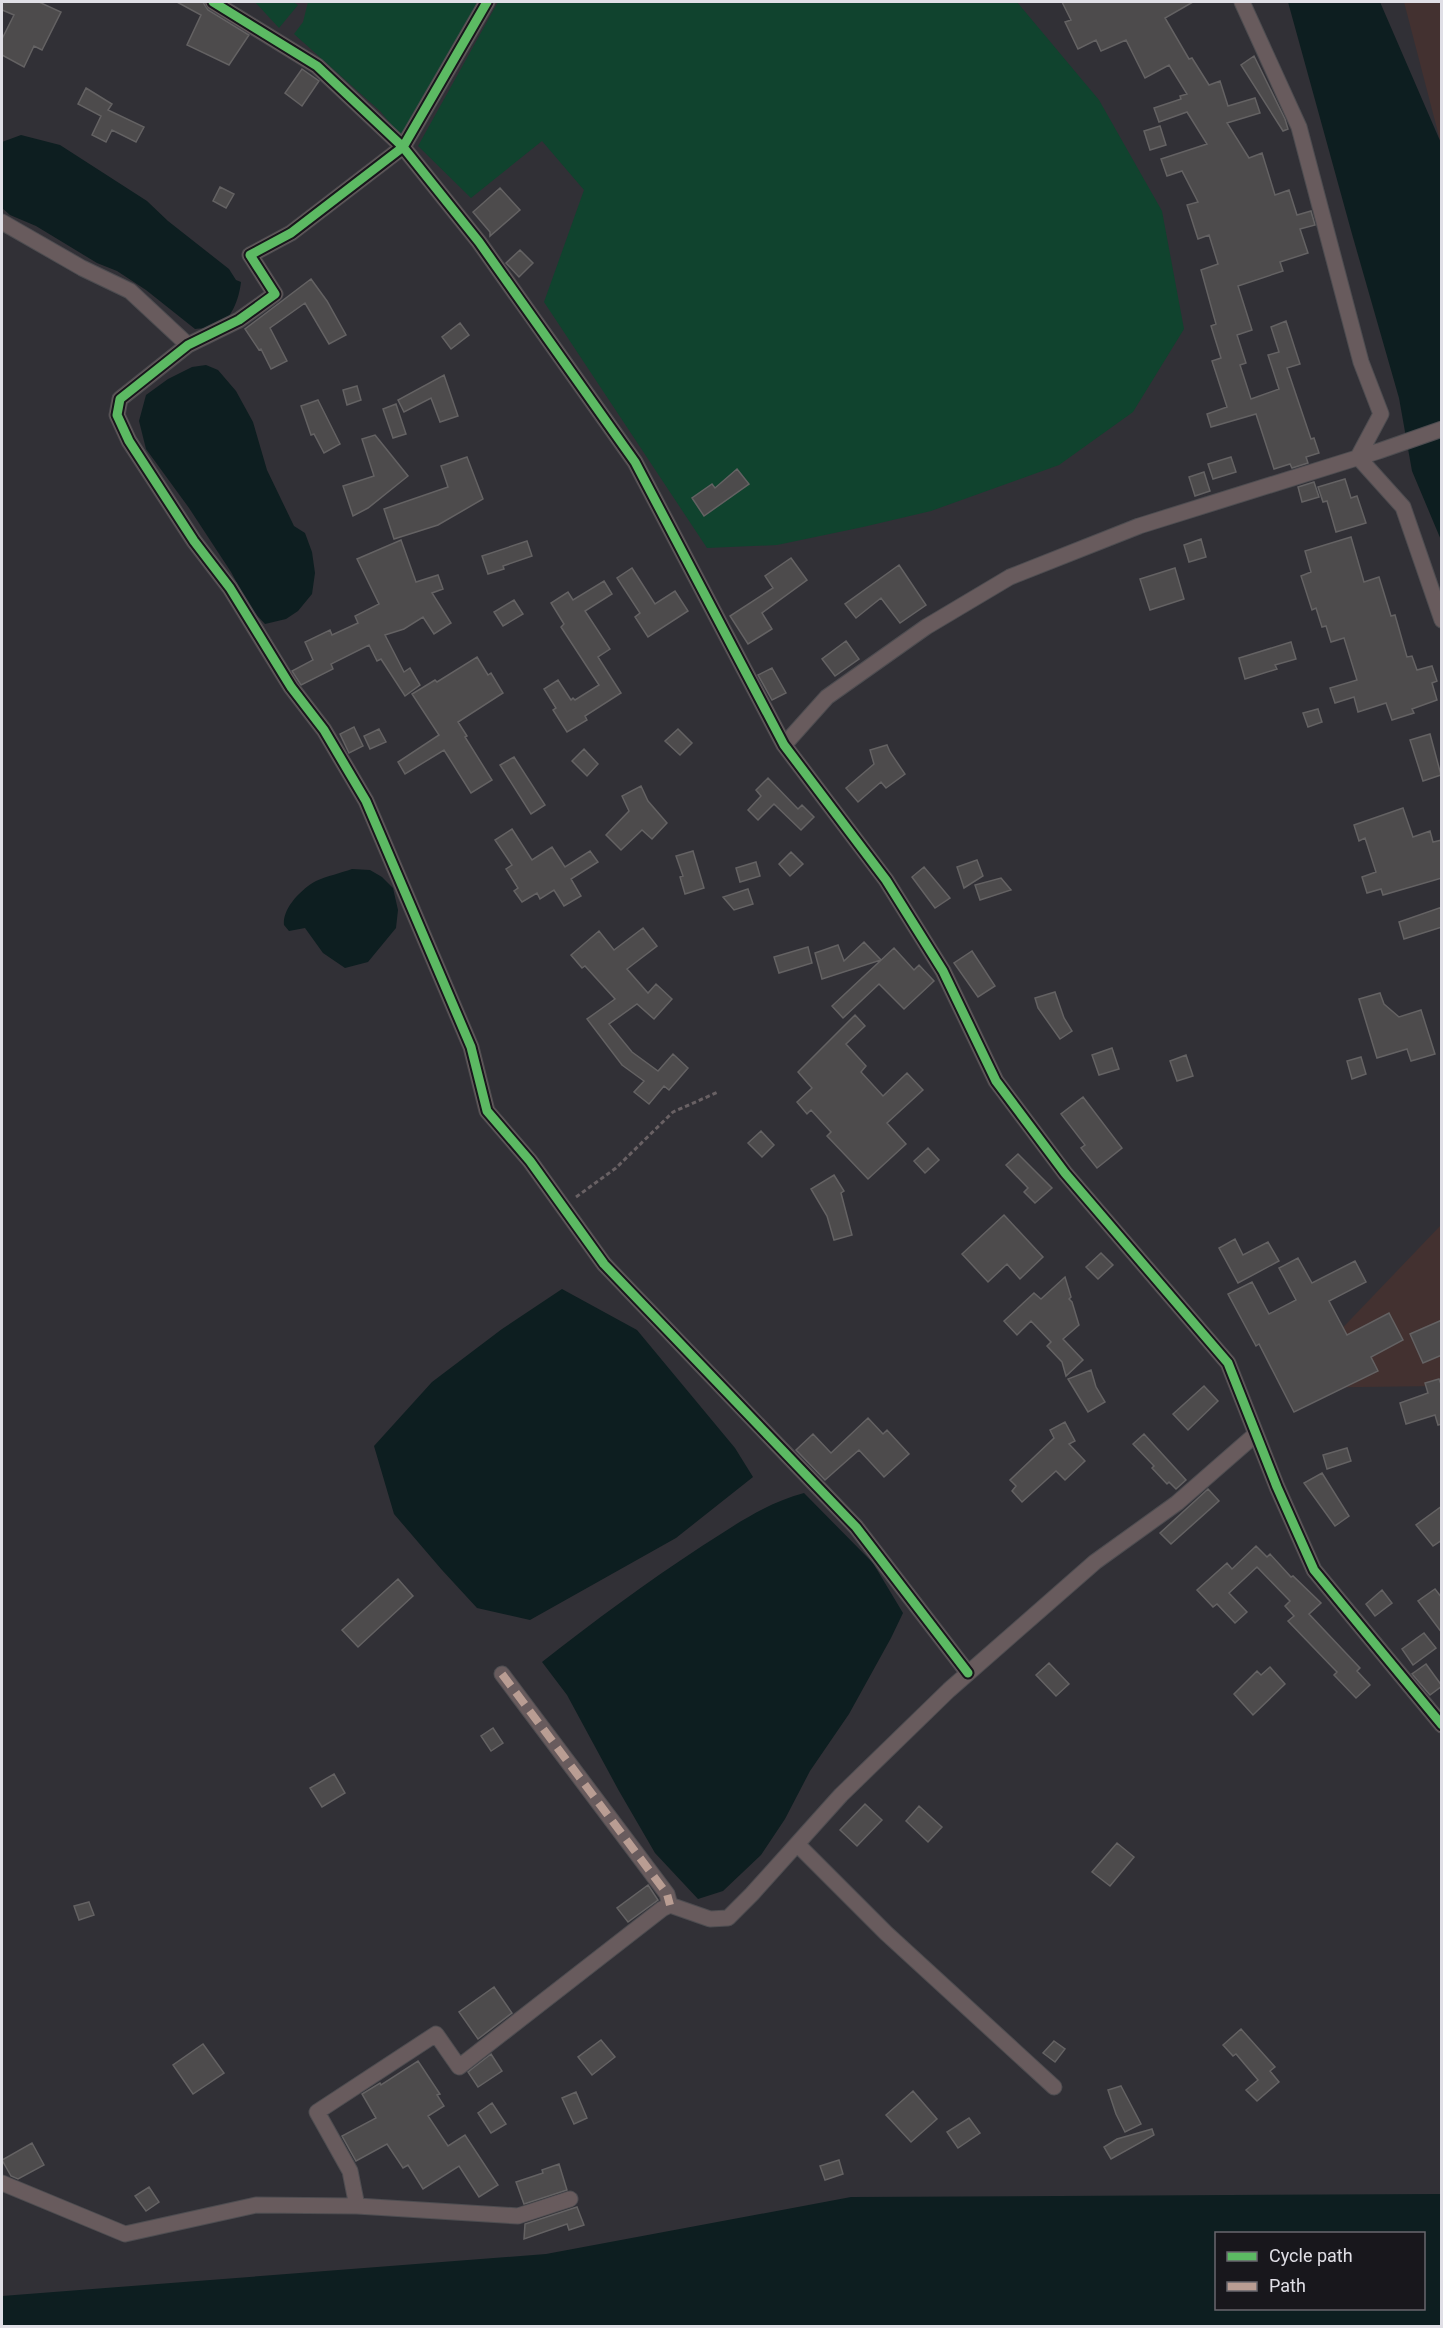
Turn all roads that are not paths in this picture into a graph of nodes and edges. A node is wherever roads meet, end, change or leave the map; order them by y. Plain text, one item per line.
1 (213, 2) edge
2 (487, 2) edge
3 (1242, 2) edge
4 (403, 147) junction
5 (2, 222) edge
6 (188, 345) junction
7 (1442, 429) edge
8 (1358, 457) junction
9 (1442, 620) edge
10 (784, 745) junction
11 (1256, 1434) junction
12 (968, 1673) junction
13 (502, 1674) dead end
14 (1442, 1725) edge
15 (797, 1844) junction
16 (670, 1905) junction
17 (1054, 2087) dead end
18 (2, 2183) edge
19 (570, 2199) dead end
20 (357, 2206) junction

1 - 4 street
2 - 4 street
3 - 8 street
4 - 6 street
4 - 10 street
5 - 6 street
6 - 12 street
7 - 8 street
8 - 9 street
8 - 10 street
10 - 11 street
11 - 12 street
11 - 14 street
12 - 15 street
13 - 16 street
15 - 16 street
15 - 17 street
16 - 20 street
18 - 20 street
19 - 20 street

